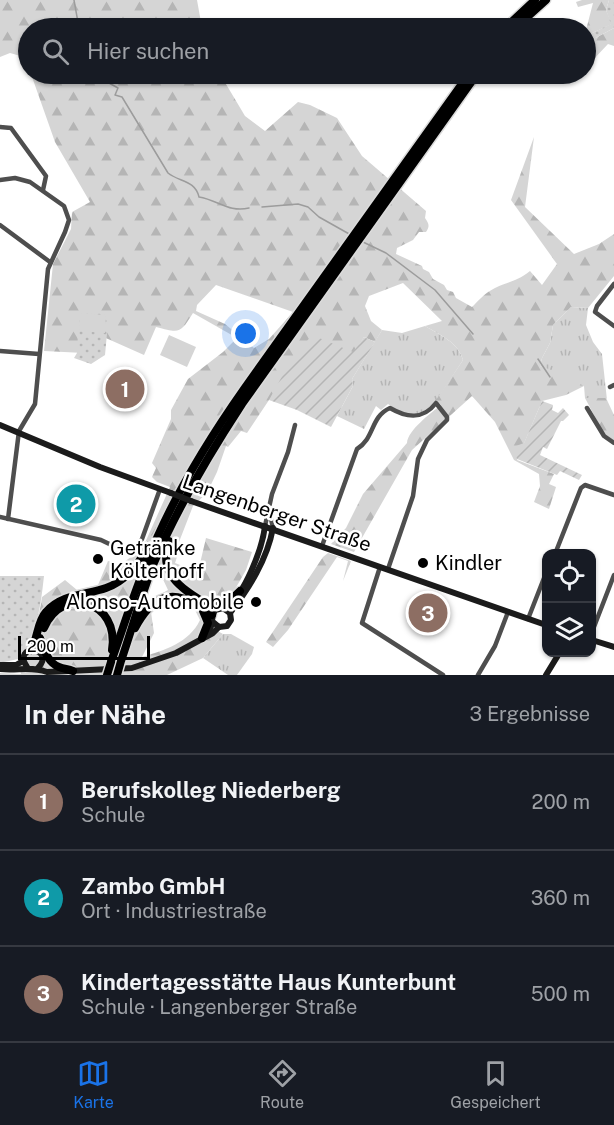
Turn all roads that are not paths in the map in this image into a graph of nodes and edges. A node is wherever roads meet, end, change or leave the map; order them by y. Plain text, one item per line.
1 (535, 0) edge
2 (546, 0) edge
3 (516, 18) edge
4 (526, 18) edge
5 (462, 84) edge
6 (469, 84) edge
7 (0, 128) edge
8 (0, 180) edge
9 (43, 190) junction
10 (389, 190) junction
11 (0, 225) edge
12 (50, 262) junction
13 (614, 284) edge
14 (320, 288) junction
15 (614, 317) edge
16 (612, 325) edge
17 (0, 351) edge
18 (39, 354) junction
19 (587, 408) dead end
20 (0, 425) edge
21 (295, 425) dead end
22 (19, 431) junction
23 (614, 443) edge
24 (160, 489) junction
25 (614, 495) edge
26 (268, 507) junction
27 (0, 517) edge
28 (8, 519) junction
29 (265, 526) junction
30 (273, 528) junction
31 (169, 529) junction
32 (158, 535) junction
33 (322, 546) junction
34 (557, 549) edge
35 (381, 567) junction
36 (388, 569) junction
37 (614, 575) edge
38 (542, 583) edge
39 (240, 591) junction
40 (204, 602) junction
41 (194, 603) junction
42 (228, 611) junction
43 (508, 612) junction
44 (215, 619) junction
45 (528, 619) junction
46 (596, 620) edge
47 (542, 624) edge
48 (40, 638) junction
49 (202, 638) junction
50 (596, 642) edge
51 (126, 647) junction
52 (614, 647) edge
53 (34, 651) junction
54 (557, 657) edge
55 (111, 663) junction
56 (25, 664) junction
57 (40, 666) junction
58 (0, 667) edge
59 (74, 671) junction
60 (107, 675) edge
61 (117, 675) edge
62 (442, 675) edge
63 (478, 675) edge
64 (546, 675) edge

1 - 3 highway
2 - 4 highway
5 - 10 highway
6 - 10 highway
7 - 9 street
8 - 9 street
9 - 12 street
10 - 14 highway
11 - 12 street
12 - 18 street
13 - 16 street
14 - 31 highway
14 - 32 highway
15 - 16 street
17 - 18 street
18 - 22 street
19 - 23 street
20 - 22 main road, Langenberger Straße
21 - 26 street
22 - 24 main road, Langenberger Straße
22 - 28 street
24 - 28 street
24 - 29 main road, Langenberger Straße, bridge
25 - 34 street
26 - 29 street
26 - 30 street
27 - 28 street
29 - 30 main road, Langenberger Straße
29 - 39 main road
30 - 33 main road, Langenberger Straße
30 - 42 main road
31 - 40 highway
31 - 51 highway
32 - 53 highway
32 - 55 highway
33 - 35 main road, Langenberger Straße
33 - 36 street
35 - 36 main road, Langenberger Straße
35 - 62 street
36 - 43 main road, Langenberger Straße
37 - 46 street
38 - 45 street
39 - 40 highway
39 - 42 main road
40 - 44 highway
41 - 44 highway
41 - 49 highway
41 - 51 highway
42 - 44 main road
42 - 44 main road
43 - 45 main road, Langenberger Straße
43 - 63 street
44 - 49 main road
45 - 47 main road, Langenberger Straße
48 - 53 highway
48 - 55 highway
48 - 59 highway
49 - 59 main road
50 - 52 main road
51 - 61 highway, bridge
53 - 56 main road
53 - 57 main road
54 - 64 main road
55 - 60 highway, bridge
56 - 57 main road
56 - 58 main road
57 - 59 main road

